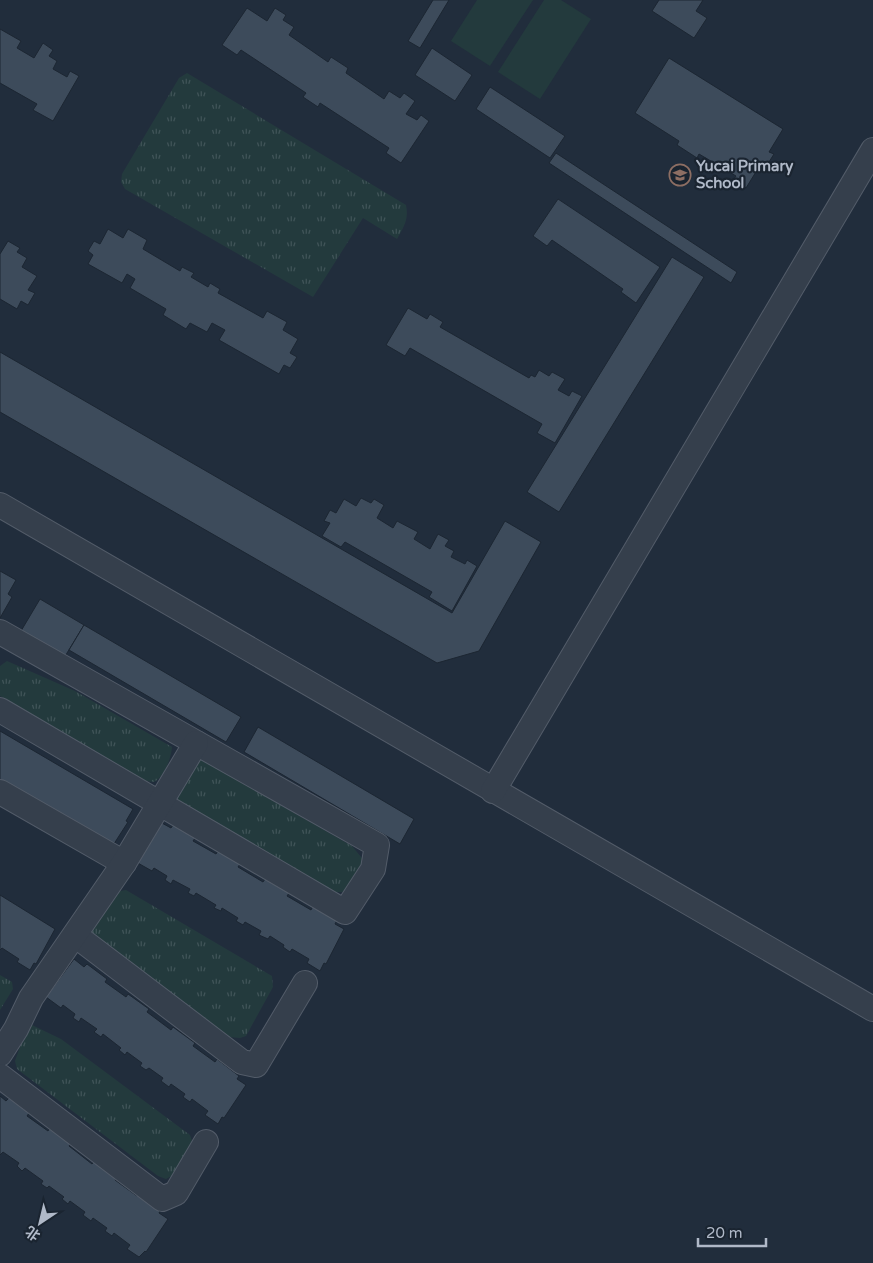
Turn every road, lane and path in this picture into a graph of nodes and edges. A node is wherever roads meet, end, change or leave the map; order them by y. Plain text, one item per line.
1 (873, 150) edge
2 (0, 505) edge
3 (0, 632) edge
4 (0, 710) edge
5 (196, 743) junction
6 (493, 791) junction
7 (0, 792) edge
8 (159, 804) junction
9 (124, 864) junction
10 (75, 935) junction
11 (305, 983) dead end
12 (873, 1009) edge
13 (0, 1054) edge
14 (0, 1076) edge
15 (206, 1142) dead end

1 - 6 street
2 - 6 street
3 - 5 street
4 - 8 street
5 - 8 street
5 - 8 street
6 - 12 street
7 - 9 street
8 - 9 street
9 - 10 street
10 - 11 street
10 - 13 street
14 - 15 street

